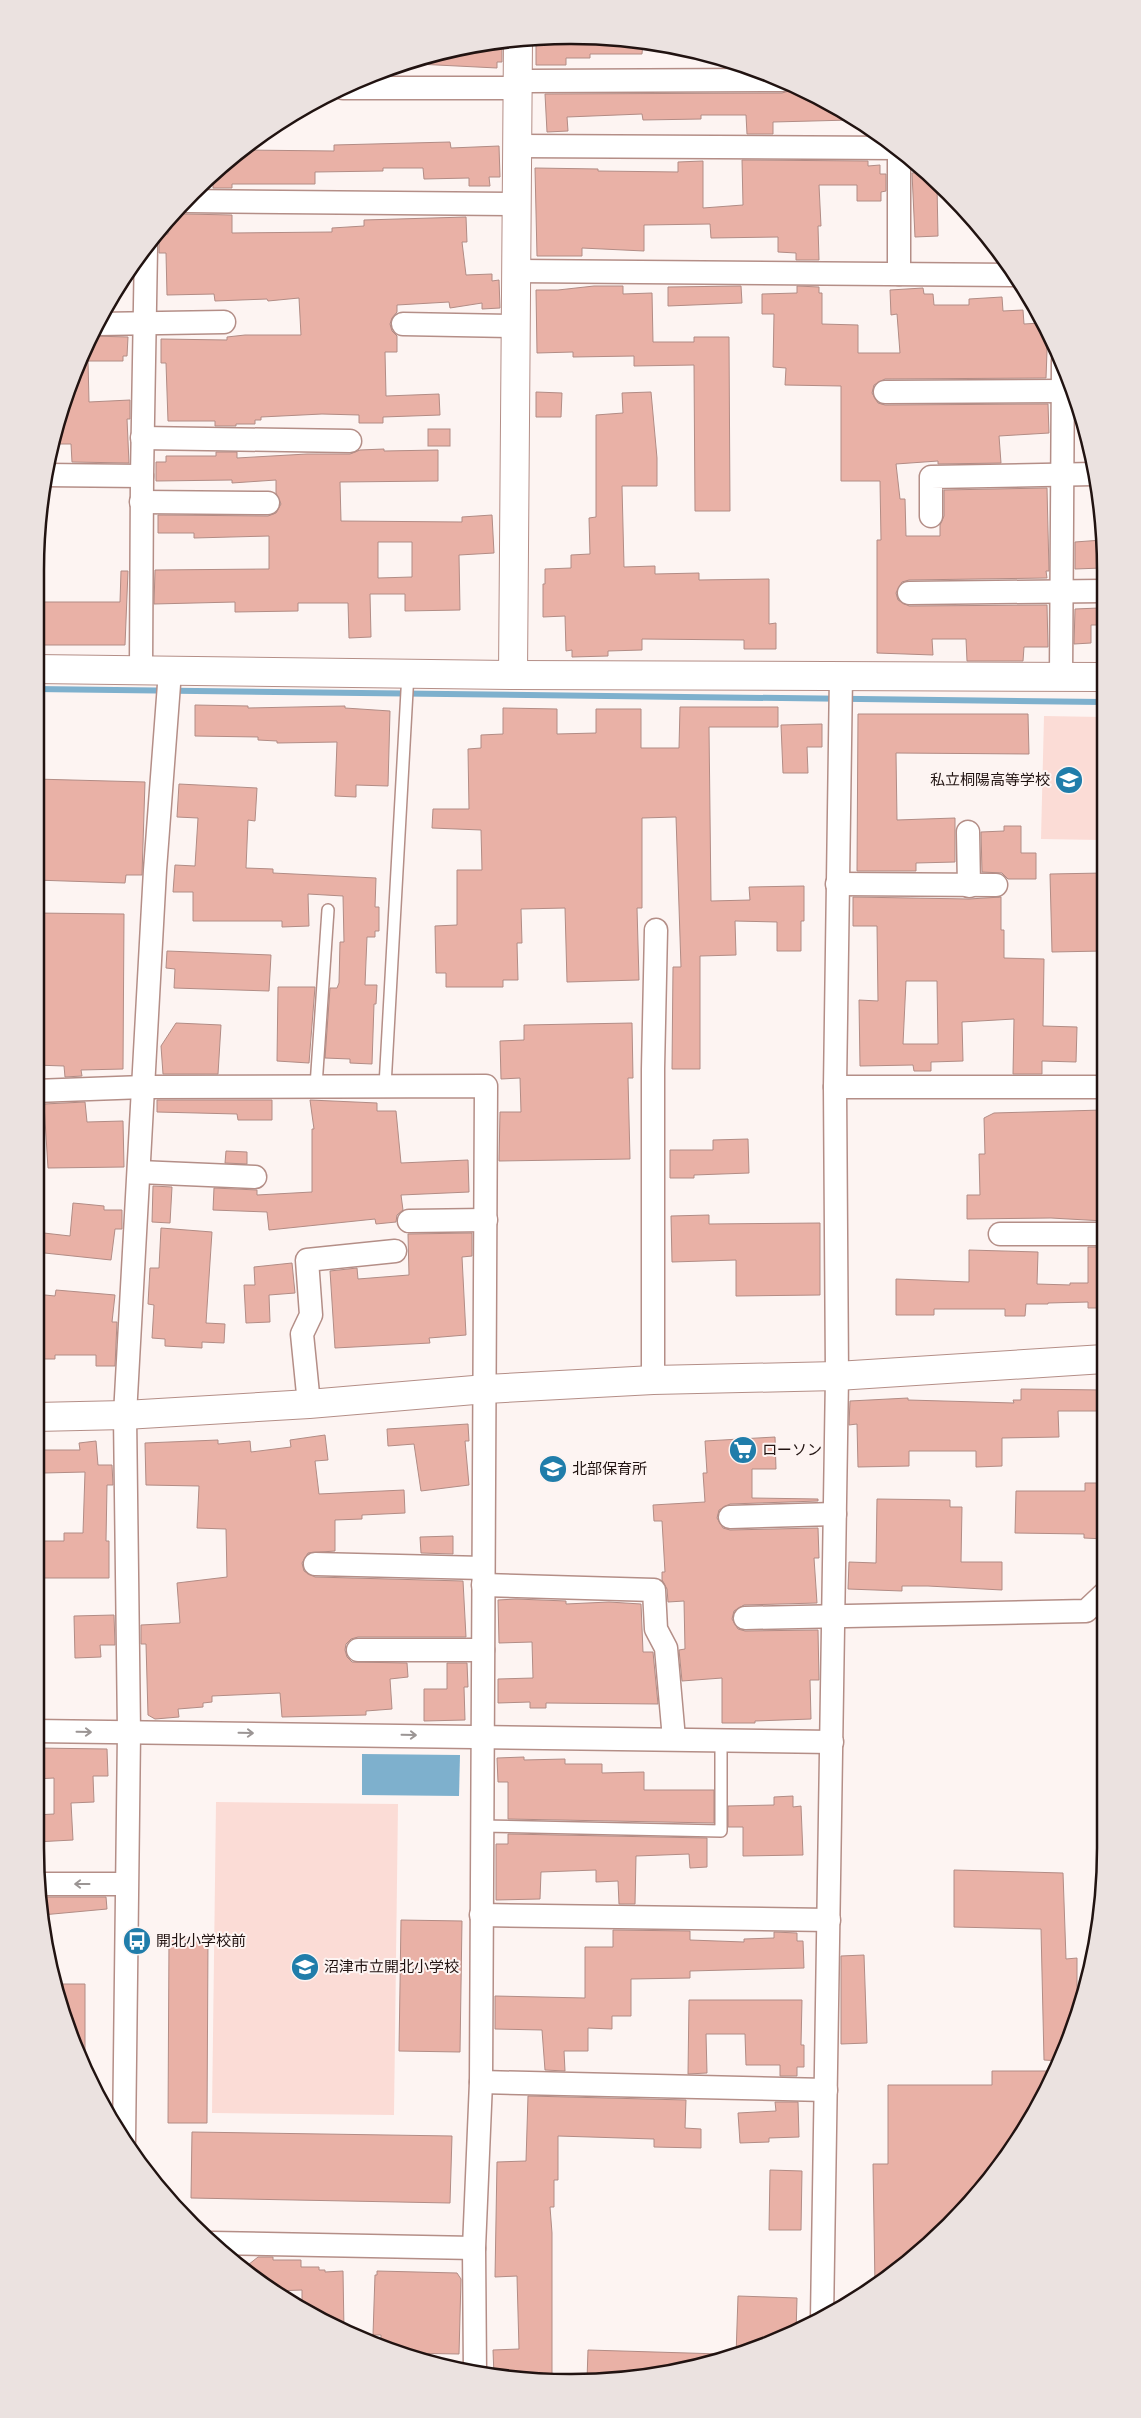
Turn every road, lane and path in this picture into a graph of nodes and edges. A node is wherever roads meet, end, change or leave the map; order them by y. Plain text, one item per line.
1 (518, 47) edge
2 (762, 80) edge
3 (360, 88) edge
4 (517, 88) junction
5 (517, 146) junction
6 (884, 148) edge
7 (899, 159) edge
8 (195, 201) edge
9 (516, 204) junction
10 (146, 260) edge
11 (516, 271) junction
12 (899, 274) junction
13 (1006, 275) edge
14 (224, 322) dead end
15 (105, 324) edge
16 (145, 324) junction
17 (403, 324) dead end
18 (516, 326) junction
19 (885, 392) dead end
20 (1067, 401) edge
21 (142, 438) junction
22 (350, 441) dead end
23 (1062, 474) junction
24 (1088, 474) edge
25 (53, 476) edge
26 (142, 476) junction
27 (141, 502) junction
28 (268, 503) dead end
29 (931, 516) dead end
30 (1062, 591) junction
31 (1097, 591) edge
32 (909, 593) dead end
33 (44, 669) edge
34 (141, 670) junction
35 (170, 671) junction
36 (408, 674) junction
37 (514, 675) junction
38 (841, 675) junction
39 (1061, 677) junction
40 (1097, 677) edge
41 (968, 832) dead end
42 (837, 884) junction
43 (996, 885) dead end
44 (969, 886) junction
45 (328, 910) dead end
46 (656, 930) dead end
47 (316, 1086) junction
48 (385, 1086) junction
49 (144, 1087) junction
50 (835, 1087) junction
51 (1097, 1087) edge
52 (44, 1091) edge
53 (139, 1172) junction
54 (255, 1177) dead end
55 (486, 1220) junction
56 (409, 1222) dead end
57 (1000, 1234) dead end
58 (1097, 1234) edge
59 (395, 1251) dead end
60 (1097, 1359) edge
61 (837, 1376) junction
62 (653, 1380) junction
63 (486, 1389) junction
64 (309, 1404) junction
65 (125, 1415) junction
66 (44, 1416) edge
67 (835, 1514) junction
68 (730, 1517) dead end
69 (315, 1564) dead end
70 (483, 1577) junction
71 (1097, 1601) edge
72 (834, 1616) junction
73 (745, 1618) dead end
74 (358, 1650) dead end
75 (483, 1650) junction
76 (44, 1731) edge
77 (129, 1732) junction
78 (483, 1736) junction
79 (674, 1739) junction
80 (721, 1740) junction
81 (832, 1742) junction
82 (482, 1826) junction
83 (45, 1884) edge
84 (125, 1884) junction
85 (482, 1915) junction
86 (829, 1920) junction
87 (482, 2082) junction
88 (826, 2090) junction
89 (124, 2126) edge
90 (222, 2243) edge
91 (474, 2248) junction
92 (822, 2310) edge
93 (475, 2365) edge

1 - 4 street
2 - 4 street
3 - 4 street
4 - 5 street
5 - 6 street
5 - 9 street
7 - 12 street
8 - 9 street
9 - 11 street
10 - 16 street
11 - 12 street
11 - 18 street
12 - 13 street
14 - 16 street
15 - 16 street
16 - 21 street
17 - 18 street
18 - 37 street
19 - 20 street
20 - 23 street
21 - 22 street
21 - 26 street
23 - 24 street
23 - 29 street
23 - 30 street
25 - 26 street
26 - 27 street
27 - 28 street
27 - 34 street
30 - 31 street
30 - 32 street
30 - 39 street
33 - 34 street
34 - 35 street
35 - 36 street
35 - 49 street
36 - 37 street
36 - 48 lane
37 - 38 street
38 - 39 street
38 - 42 street
39 - 40 street
41 - 44 street
42 - 44 street
42 - 50 street
43 - 44 street
45 - 47 lane
46 - 62 street
47 - 48 street
47 - 49 street
48 - 55 street
49 - 52 street
49 - 53 street
50 - 51 street
50 - 61 street
53 - 54 street
53 - 65 street
55 - 56 street
55 - 63 street
57 - 58 street
59 - 64 street
60 - 61 street
61 - 62 street
61 - 67 street
62 - 63 street
63 - 64 street
63 - 70 street
64 - 65 street
65 - 66 street
65 - 77 street
67 - 68 street
67 - 72 street
69 - 70 street
70 - 75 street
70 - 79 street
71 - 72 street
72 - 73 street
72 - 81 street
74 - 75 street
75 - 78 street
76 -> 77 street
77 -> 78 street
77 - 84 street
78 - 79 street
78 - 82 street
79 - 80 street
80 - 81 street
80 - 82 lane
81 - 86 street
82 - 85 street
84 -> 83 street
84 - 89 street
85 - 86 street
85 - 87 street
86 - 88 street
87 - 88 street
87 - 91 street
88 - 92 street
90 - 91 street
91 - 93 street

